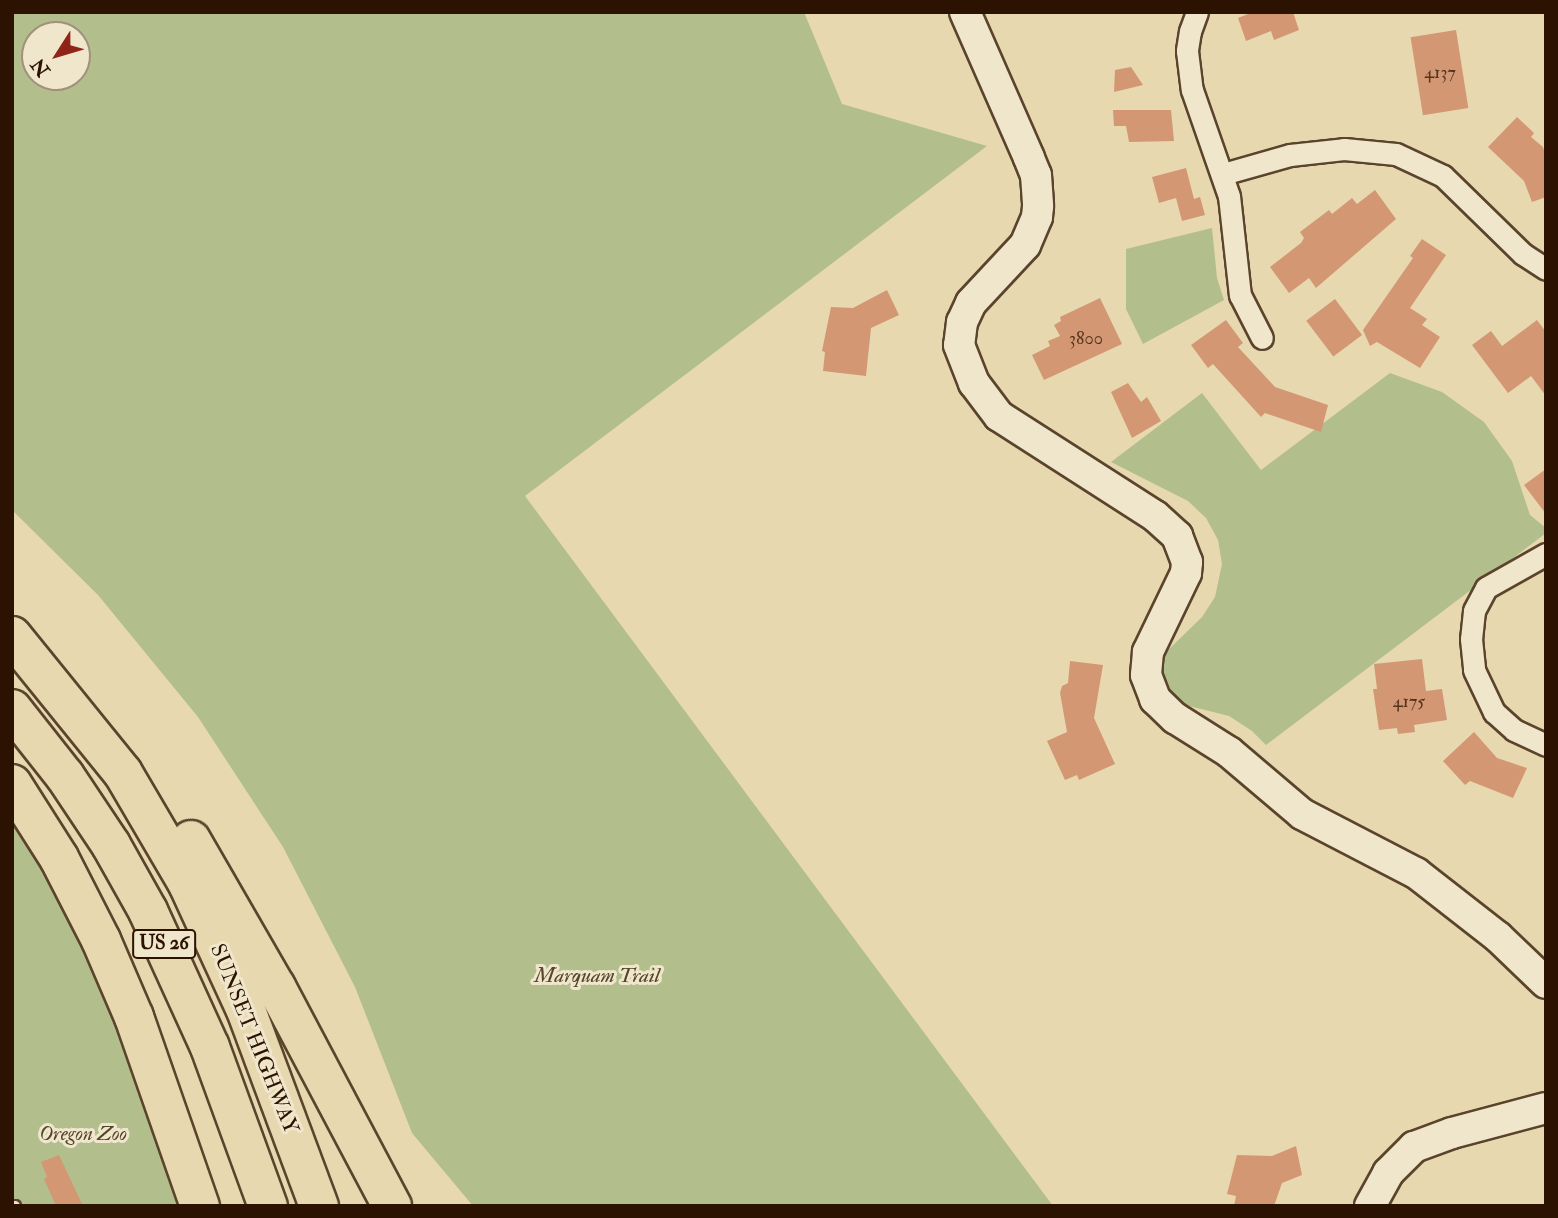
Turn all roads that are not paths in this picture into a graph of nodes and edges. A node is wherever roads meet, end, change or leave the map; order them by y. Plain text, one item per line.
1 (965, 12) edge
2 (1197, 12) edge
3 (1223, 174) junction
4 (1546, 269) edge
5 (1262, 338) dead end
6 (1546, 554) edge
7 (12, 636) edge
8 (12, 709) edge
9 (1546, 745) edge
10 (122, 773) junction
11 (12, 783) edge
12 (1546, 983) edge
13 (1546, 1108) edge
14 (200, 1206) edge
15 (268, 1206) edge
16 (319, 1206) edge
17 (392, 1206) edge
18 (1370, 1206) edge

1 - 12 main road
2 - 3 street
3 - 4 street
3 - 5 street
6 - 9 street
7 - 10 highway, SUNSET HIGHWAY / US 26
8 - 15 highway, SUNSET HIGHWAY / US 26
10 - 16 highway, SUNSET HIGHWAY / US 26
10 - 17 highway
11 - 14 highway
13 - 18 main road

